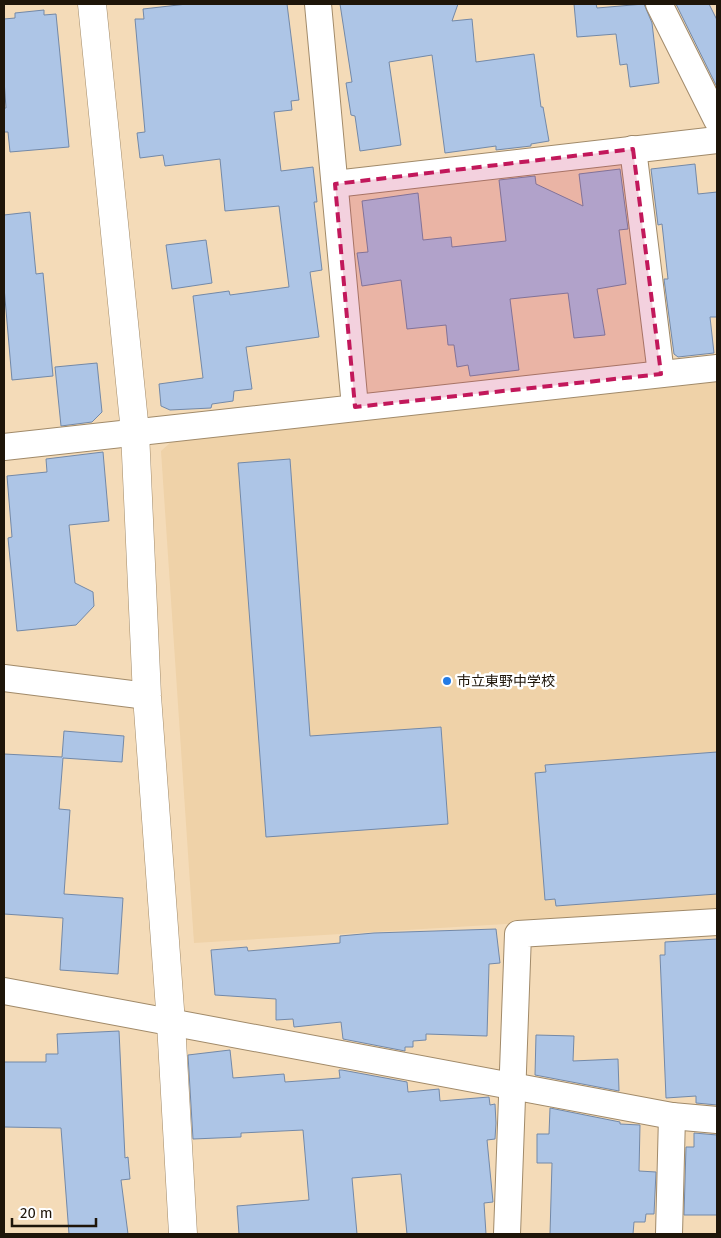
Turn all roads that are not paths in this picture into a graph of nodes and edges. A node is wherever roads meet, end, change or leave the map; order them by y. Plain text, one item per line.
1 (92, 4) edge
2 (318, 4) edge
3 (659, 4) edge
4 (717, 120) edge
5 (717, 140) edge
6 (634, 149) junction
7 (335, 184) junction
8 (717, 368) edge
9 (661, 374) junction
10 (355, 407) junction
11 (135, 432) junction
12 (4, 447) edge
13 (4, 678) edge
14 (147, 696) junction
15 (717, 922) edge
16 (4, 991) edge
17 (171, 1024) junction
18 (514, 1087) junction
19 (672, 1116) junction
20 (717, 1120) edge
21 (182, 1234) edge
22 (506, 1234) edge
23 (669, 1234) edge

1 - 11 street
2 - 7 street
3 - 4 street
5 - 6 street
6 - 7 street
6 - 9 street
7 - 10 street
8 - 9 street
9 - 10 street
10 - 11 street
11 - 12 street
11 - 14 street
13 - 14 street
14 - 17 street
15 - 18 street
16 - 17 street
17 - 18 street
17 - 21 street
18 - 19 street
18 - 22 street
19 - 20 street
19 - 23 street

